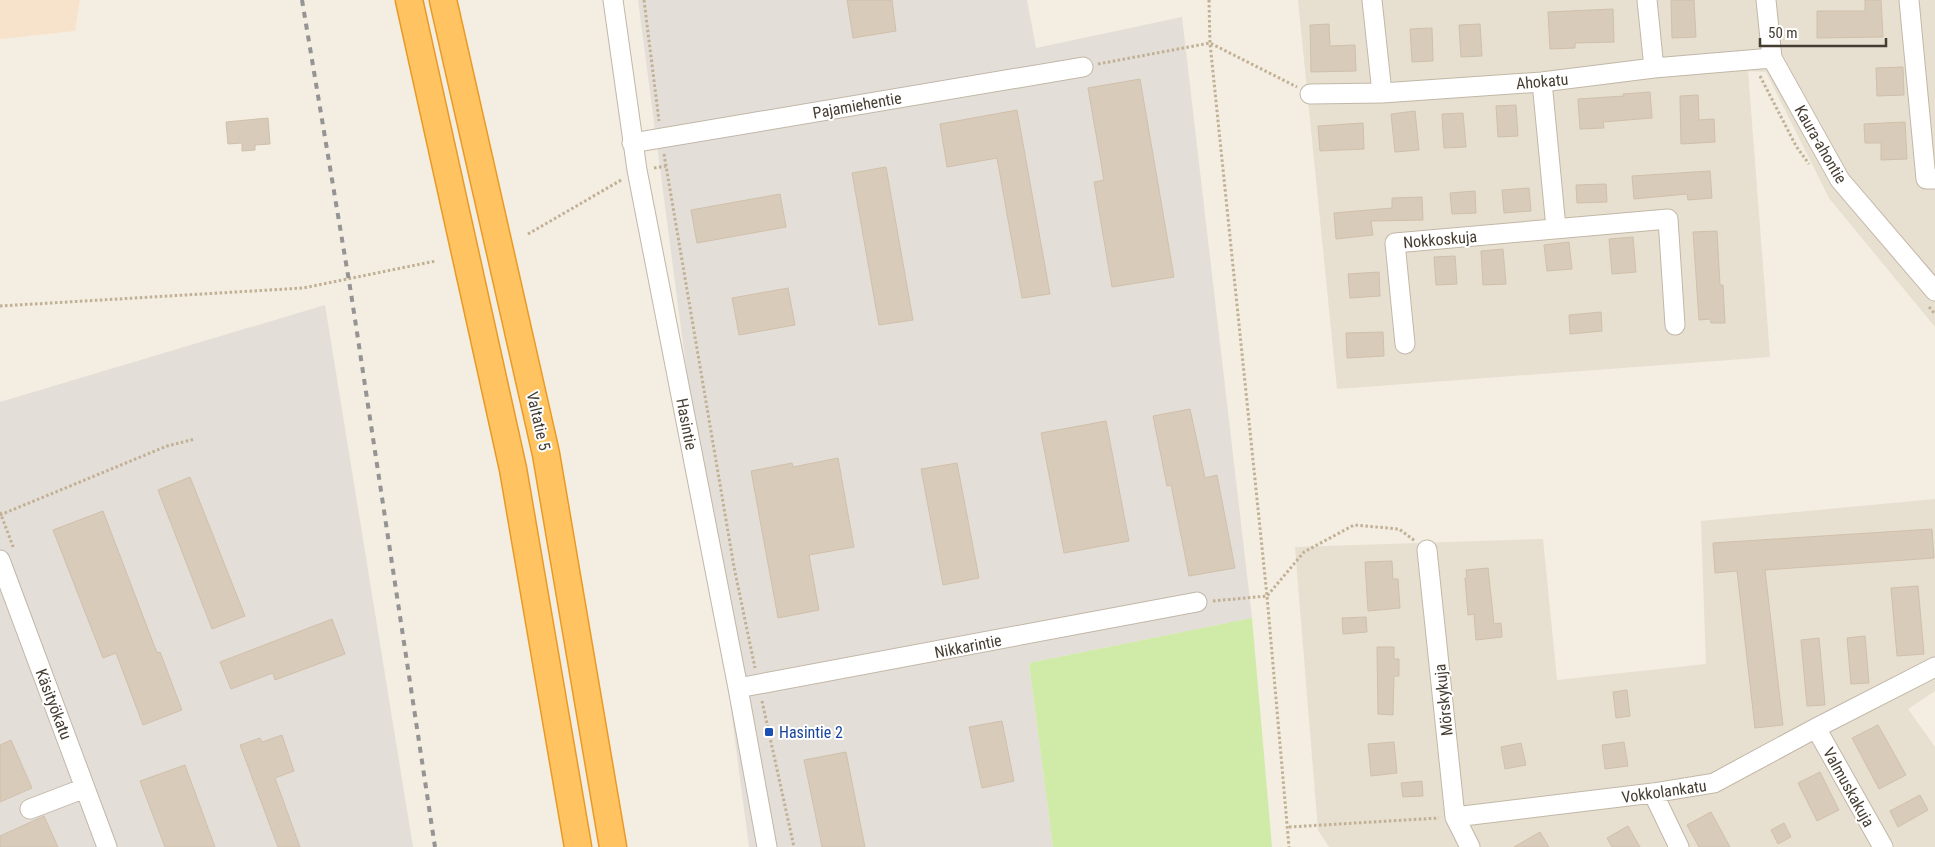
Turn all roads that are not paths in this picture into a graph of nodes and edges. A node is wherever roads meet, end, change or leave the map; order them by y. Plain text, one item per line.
1 (409, 0) edge
2 (443, 0) edge
3 (613, 0) edge
4 (1372, 0) edge
5 (1647, 0) edge
6 (1766, 0) edge
7 (1909, 0) edge
8 (1772, 58) junction
9 (1083, 67) road end
10 (1654, 68) junction
11 (1542, 82) junction
12 (1382, 93) junction
13 (1310, 94) road end
14 (632, 143) junction
15 (1935, 179) edge
16 (1556, 228) junction
17 (1935, 291) edge
18 (1675, 325) dead end
19 (1405, 344) dead end
20 (1427, 550) road end
21 (0, 560) edge
22 (1197, 602) road end
23 (1935, 667) edge
24 (738, 688) junction
25 (1816, 728) junction
26 (85, 788) junction
27 (1653, 793) junction
28 (30, 810) dead end
29 (1455, 817) junction
30 (107, 847) edge
31 (578, 847) edge
32 (613, 847) edge
33 (767, 847) edge
34 (1470, 847) edge
35 (1679, 847) edge
36 (1883, 847) edge

1 - 31 highway
2 - 32 highway, Valtatie 5
3 - 14 street, Hasintie
4 - 12 street
5 - 10 street
6 - 8 street, Kaura-ahontie
7 - 15 street
8 - 10 street, Ahokatu
8 - 17 street, Kaura-ahontie
9 - 14 street, Pajamiehentie
10 - 11 street, Ahokatu
11 - 12 street, Ahokatu
11 - 16 street
12 - 13 street, Ahokatu
14 - 24 street, Hasintie
16 - 18 street, Nokkoskuja
16 - 19 street, Nokkoskuja
20 - 29 street, Mörskykuja
21 - 26 street, Käsityökatu
22 - 24 street, Nikkarintie
23 - 25 street, Vokkolankatu
24 - 33 street, Hasintie
25 - 27 street, Vokkolankatu
25 - 36 street, Valmuskakuja
26 - 28 street
26 - 30 street, Käsityökatu
27 - 29 street, Vokkolankatu
27 - 35 street
29 - 34 street, Mörskykuja

